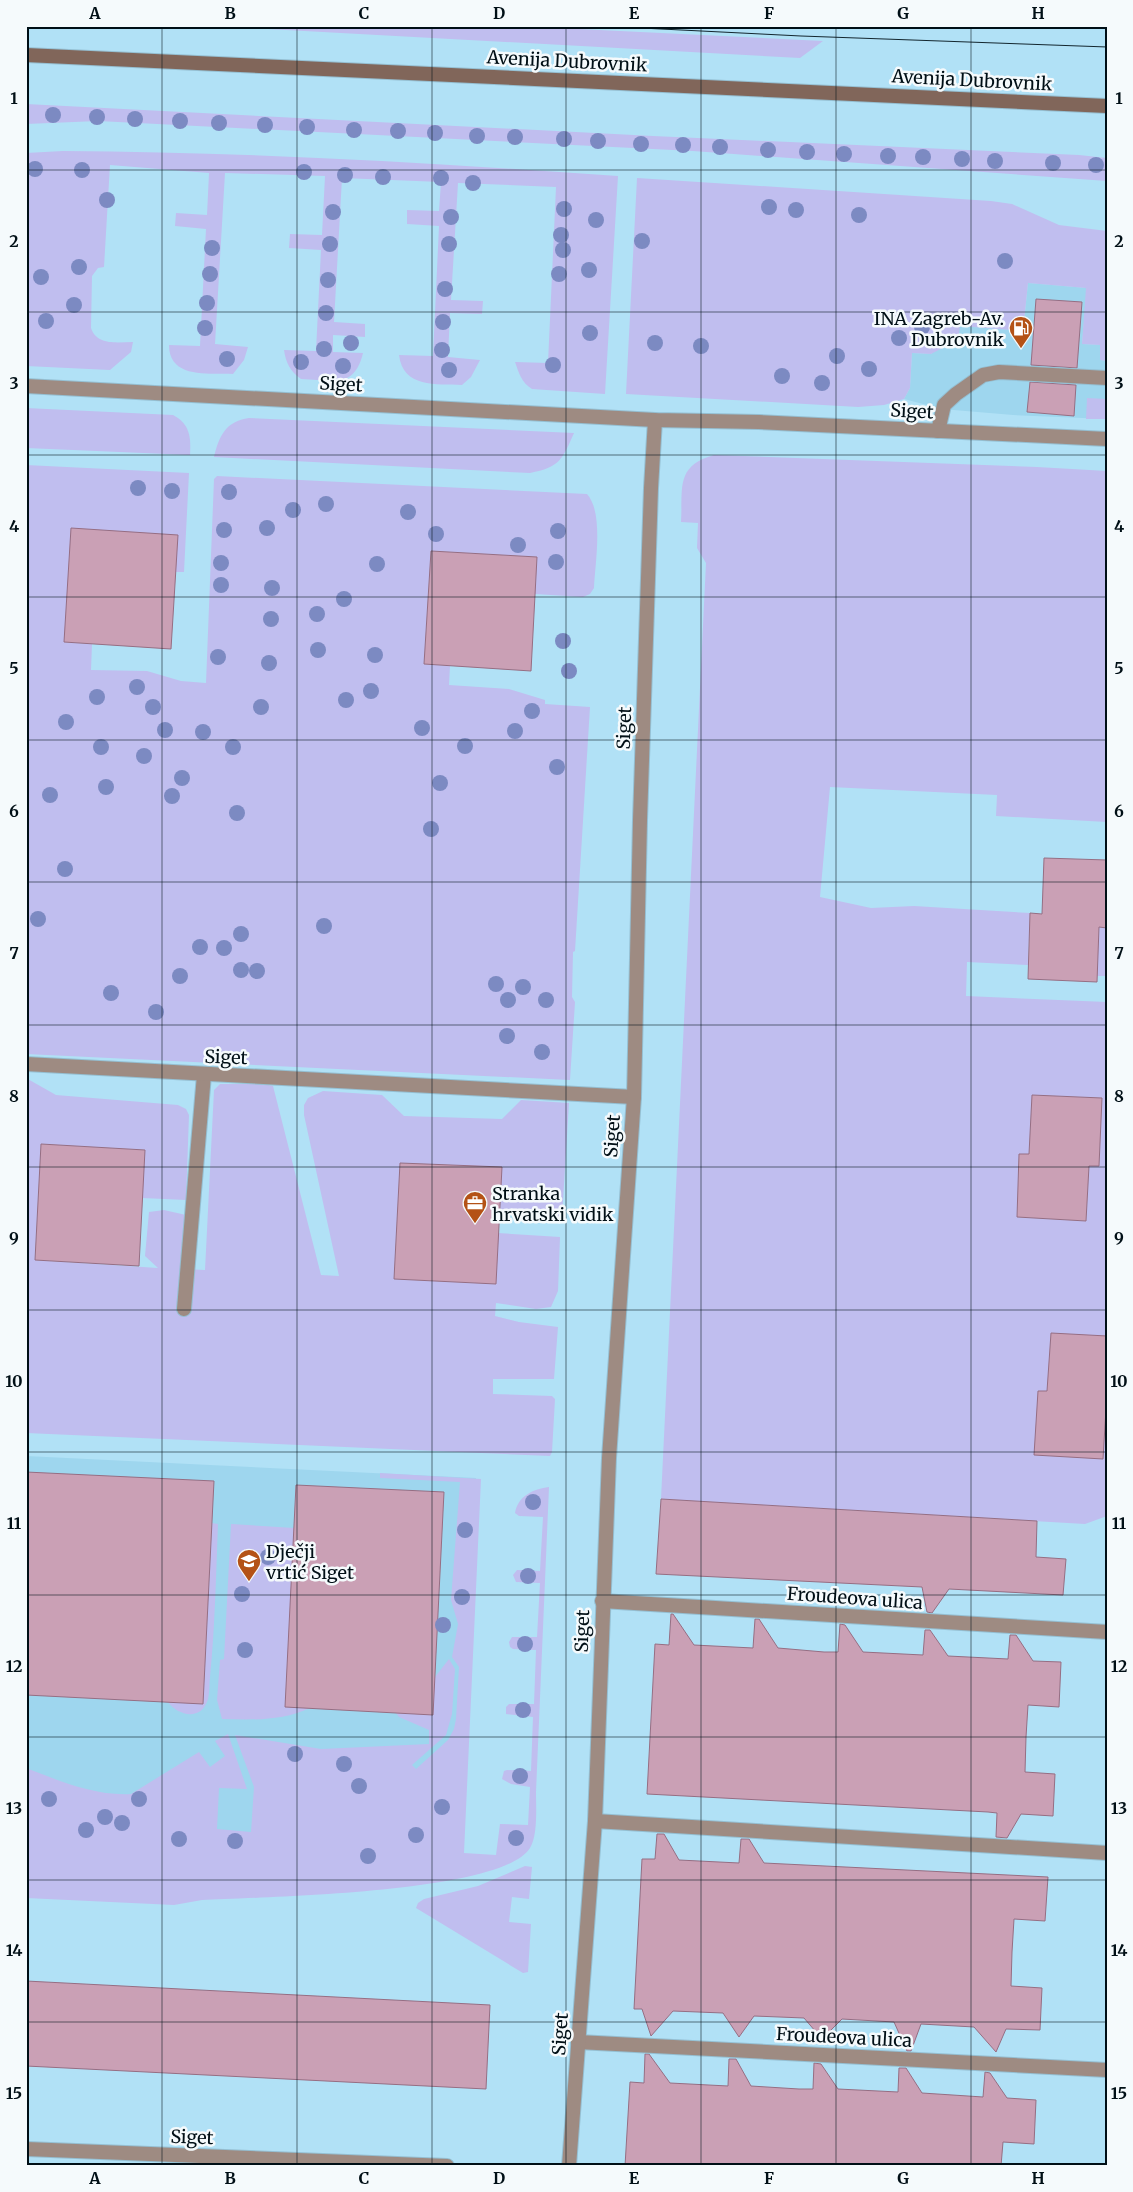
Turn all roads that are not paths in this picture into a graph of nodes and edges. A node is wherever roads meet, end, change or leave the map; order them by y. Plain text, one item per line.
1 (26, 55) edge
2 (1107, 106) edge
3 (1107, 378) edge
4 (26, 386) edge
5 (655, 420) junction
6 (938, 431) junction
7 (1107, 439) edge
8 (26, 1064) edge
9 (204, 1075) junction
10 (634, 1097) junction
11 (184, 1310) dead end
12 (602, 1601) junction
13 (1107, 1632) edge
14 (594, 1821) junction
15 (1107, 1853) edge
16 (578, 2042) junction
17 (1107, 2070) edge
18 (26, 2149) edge
19 (447, 2166) edge
20 (569, 2166) edge

1 - 2 main road, Avenija Dubrovnik
3 - 6 street
4 - 5 street, Siget
5 - 6 street, Siget
5 - 10 street, Siget
6 - 7 street, Siget
8 - 9 street, Siget
9 - 10 street, Siget
9 - 11 street
10 - 12 street, Siget
12 - 13 street, Froudeova ulica
12 - 14 street, Siget
14 - 15 street
14 - 16 street, Siget
16 - 17 street, Froudeova ulica
16 - 20 street, Siget
18 - 19 street, Siget

